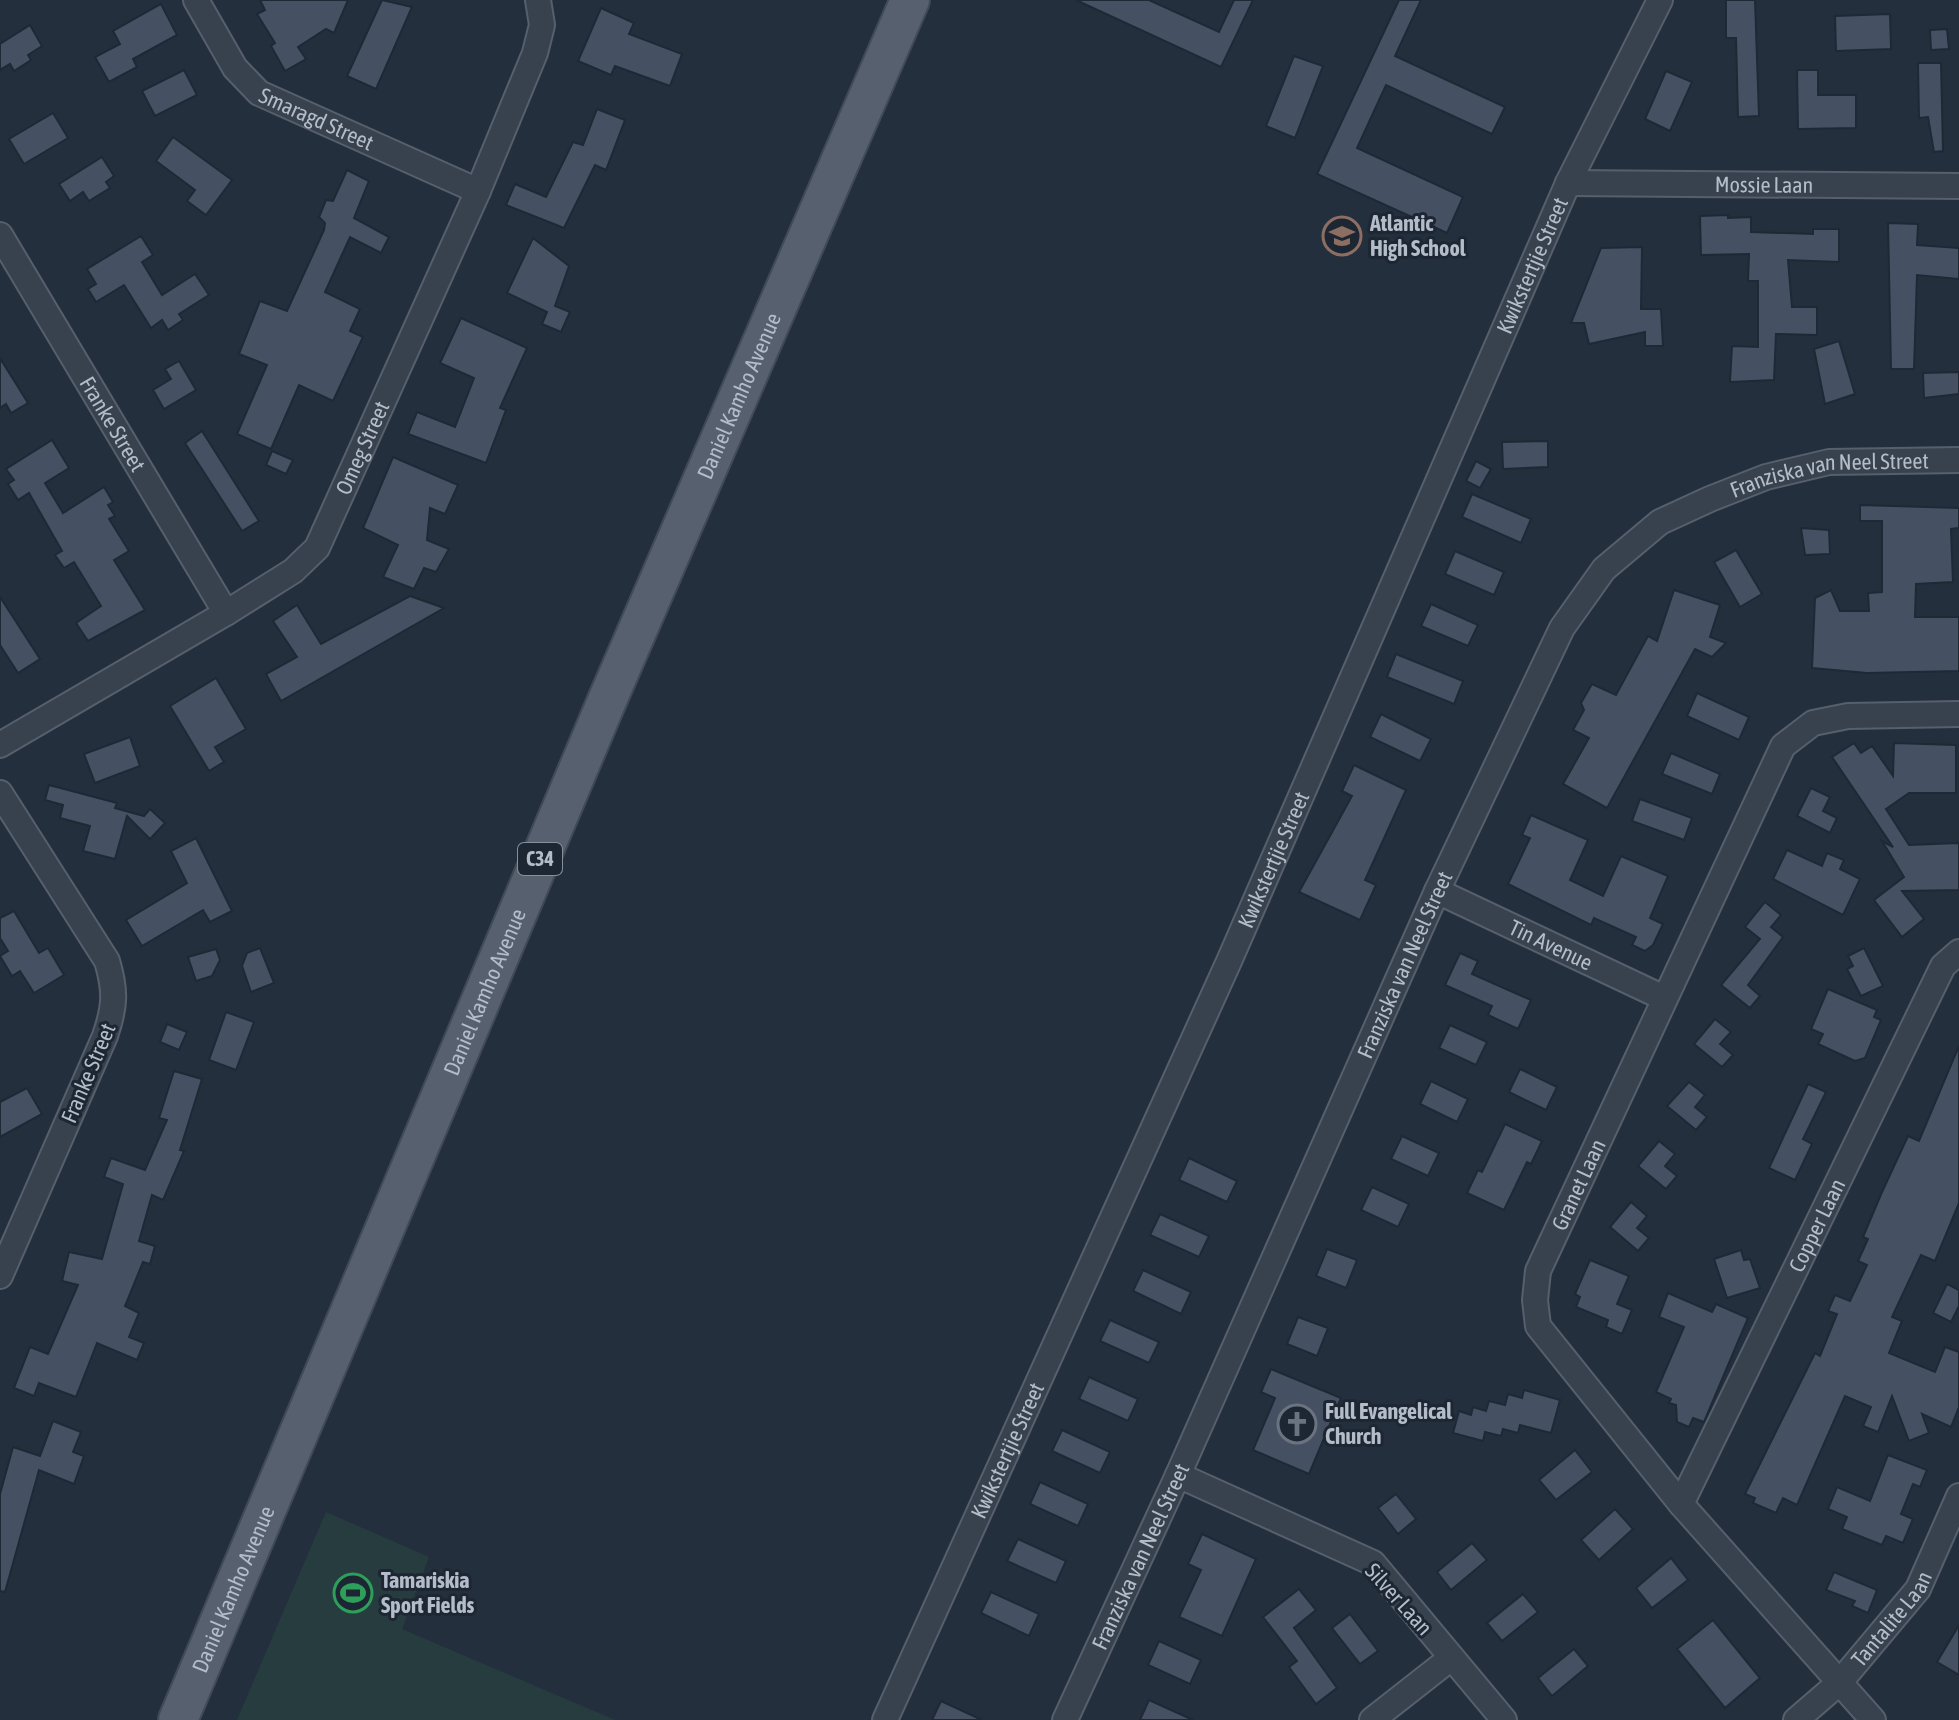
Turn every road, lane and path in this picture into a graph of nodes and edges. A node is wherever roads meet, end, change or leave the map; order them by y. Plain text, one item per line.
1 (196, 0) edge
2 (538, 0) edge
3 (910, 0) edge
4 (1660, 0) edge
5 (1568, 183) junction
6 (1959, 186) edge
7 (478, 191) junction
8 (0, 235) edge
9 (1959, 460) edge
10 (226, 613) junction
11 (1959, 714) edge
12 (0, 745) edge
13 (0, 793) edge
14 (1437, 891) junction
15 (1959, 952) edge
16 (1664, 998) junction
17 (10, 1222) edge
18 (0, 1276) edge
19 (1178, 1475) junction
20 (1959, 1496) edge
21 (1681, 1504) junction
22 (1451, 1658) junction
23 (1840, 1682) junction
24 (178, 1720) edge
25 (885, 1720) edge
26 (1065, 1720) edge
27 (1372, 1720) edge
28 (1504, 1720) edge
29 (1796, 1720) edge
30 (1873, 1720) edge

1 - 7 street, Smaragd Street
2 - 7 street, Omeg Street
3 - 24 main road, Daniel Kamho Avenue / C34
4 - 5 street, Kwikstertjie Street
5 - 6 street, Mossie Laan
5 - 25 street, Kwikstertjie Street
7 - 10 street, Omeg Street
8 - 10 street, Franke Street
9 - 14 street, Franziska van Neel Street
10 - 12 street, Omeg Street
11 - 16 street, Granet Laan
13 - 17 street, Franke Street
14 - 16 street, Tin Avenue
14 - 19 street, Franziska van Neel Street
15 - 21 street, Copper Laan
16 - 21 street, Granet Laan
17 - 18 street, Franke Street
19 - 22 street, Silver Laan
19 - 26 street, Franziska van Neel Street
20 - 23 street, Tantalite Laan
21 - 23 street, Granet Laan
22 - 27 street
22 - 28 street, Silver Laan
23 - 29 street, Tantalite Laan
23 - 30 street, Granet Laan

